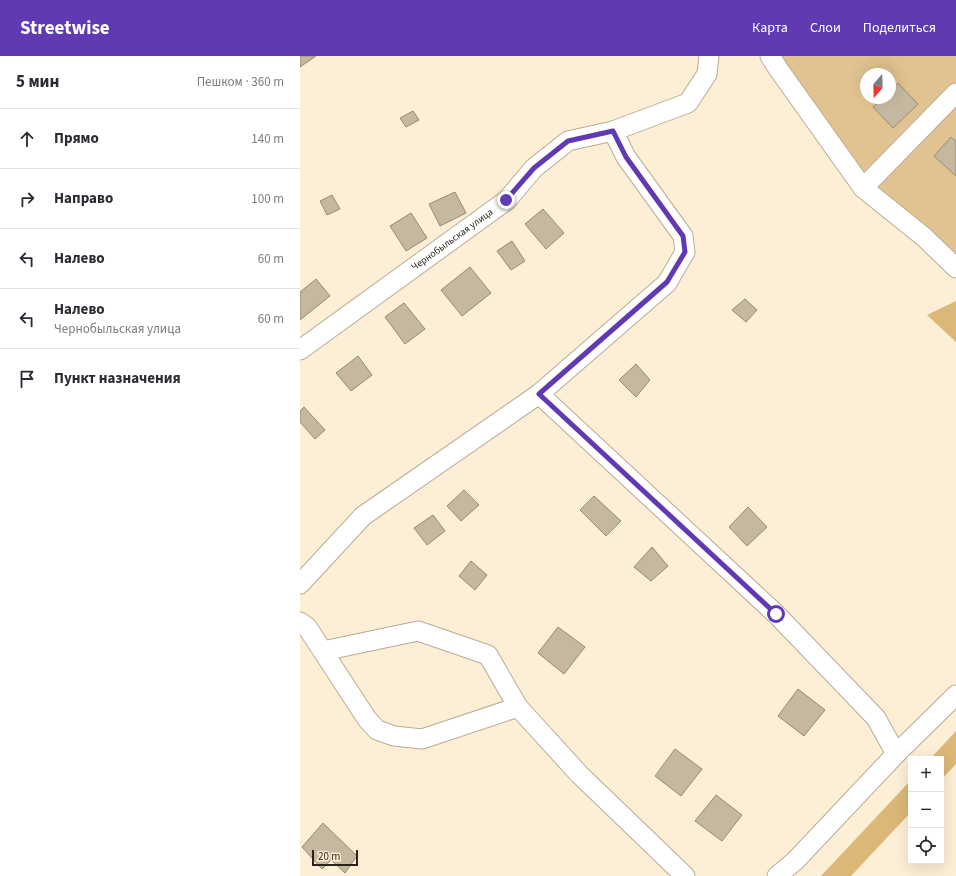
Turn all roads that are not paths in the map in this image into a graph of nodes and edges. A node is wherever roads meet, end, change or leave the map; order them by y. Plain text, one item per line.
1 (709, 56) edge
2 (770, 56) edge
3 (956, 93) edge
4 (613, 131) junction
5 (863, 188) junction
6 (956, 268) edge
7 (300, 350) edge
8 (539, 394) junction
9 (300, 584) edge
10 (300, 622) edge
11 (323, 651) junction
12 (956, 695) edge
13 (518, 707) junction
14 (896, 754) junction
15 (685, 876) edge
16 (777, 876) edge

1 - 4 street, Чернобыльская улица
2 - 5 street
3 - 5 street
4 - 7 street, Чернобыльская улица
4 - 8 street
5 - 6 street
8 - 9 street
8 - 14 street
10 - 11 street
11 - 13 street
11 - 13 street
12 - 14 street
13 - 15 street
14 - 16 street

